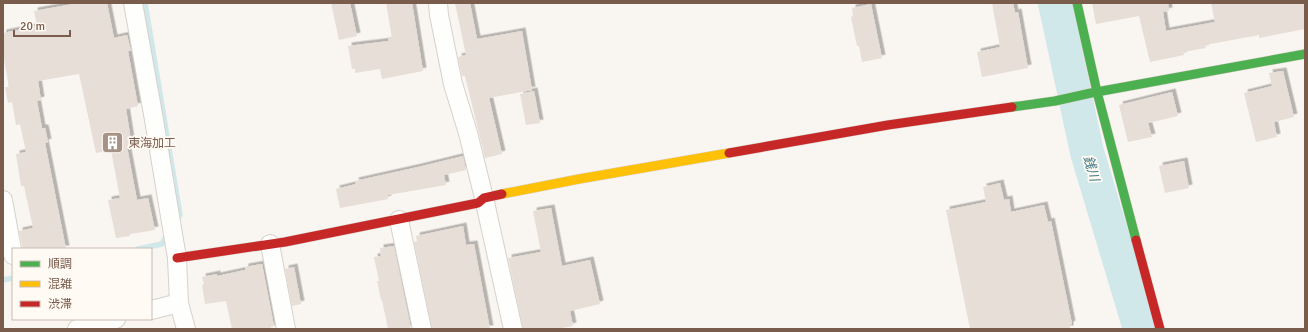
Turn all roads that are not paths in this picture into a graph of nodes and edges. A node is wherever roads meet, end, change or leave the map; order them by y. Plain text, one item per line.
1 (133, 3) edge
2 (438, 3) edge
3 (1077, 3) edge
4 (1305, 54) edge
5 (1094, 93) junction
6 (484, 198) junction
7 (3, 200) edge
8 (399, 220) junction
9 (270, 244) junction
10 (12, 250) edge
11 (177, 258) junction
12 (179, 303) junction
13 (152, 310) edge
14 (112, 320) edge
15 (77, 329) edge
16 (186, 329) edge
17 (286, 329) edge
18 (422, 329) edge
19 (513, 329) edge
20 (1160, 329) edge

1 - 11 street
2 - 6 street
3 - 5 street
4 - 5 street
5 - 6 street
5 - 20 street
6 - 8 street
6 - 19 street
7 - 10 street
8 - 9 street
8 - 18 street
9 - 11 street
9 - 17 street
11 - 12 street
12 - 13 street
12 - 16 street
14 - 15 street

